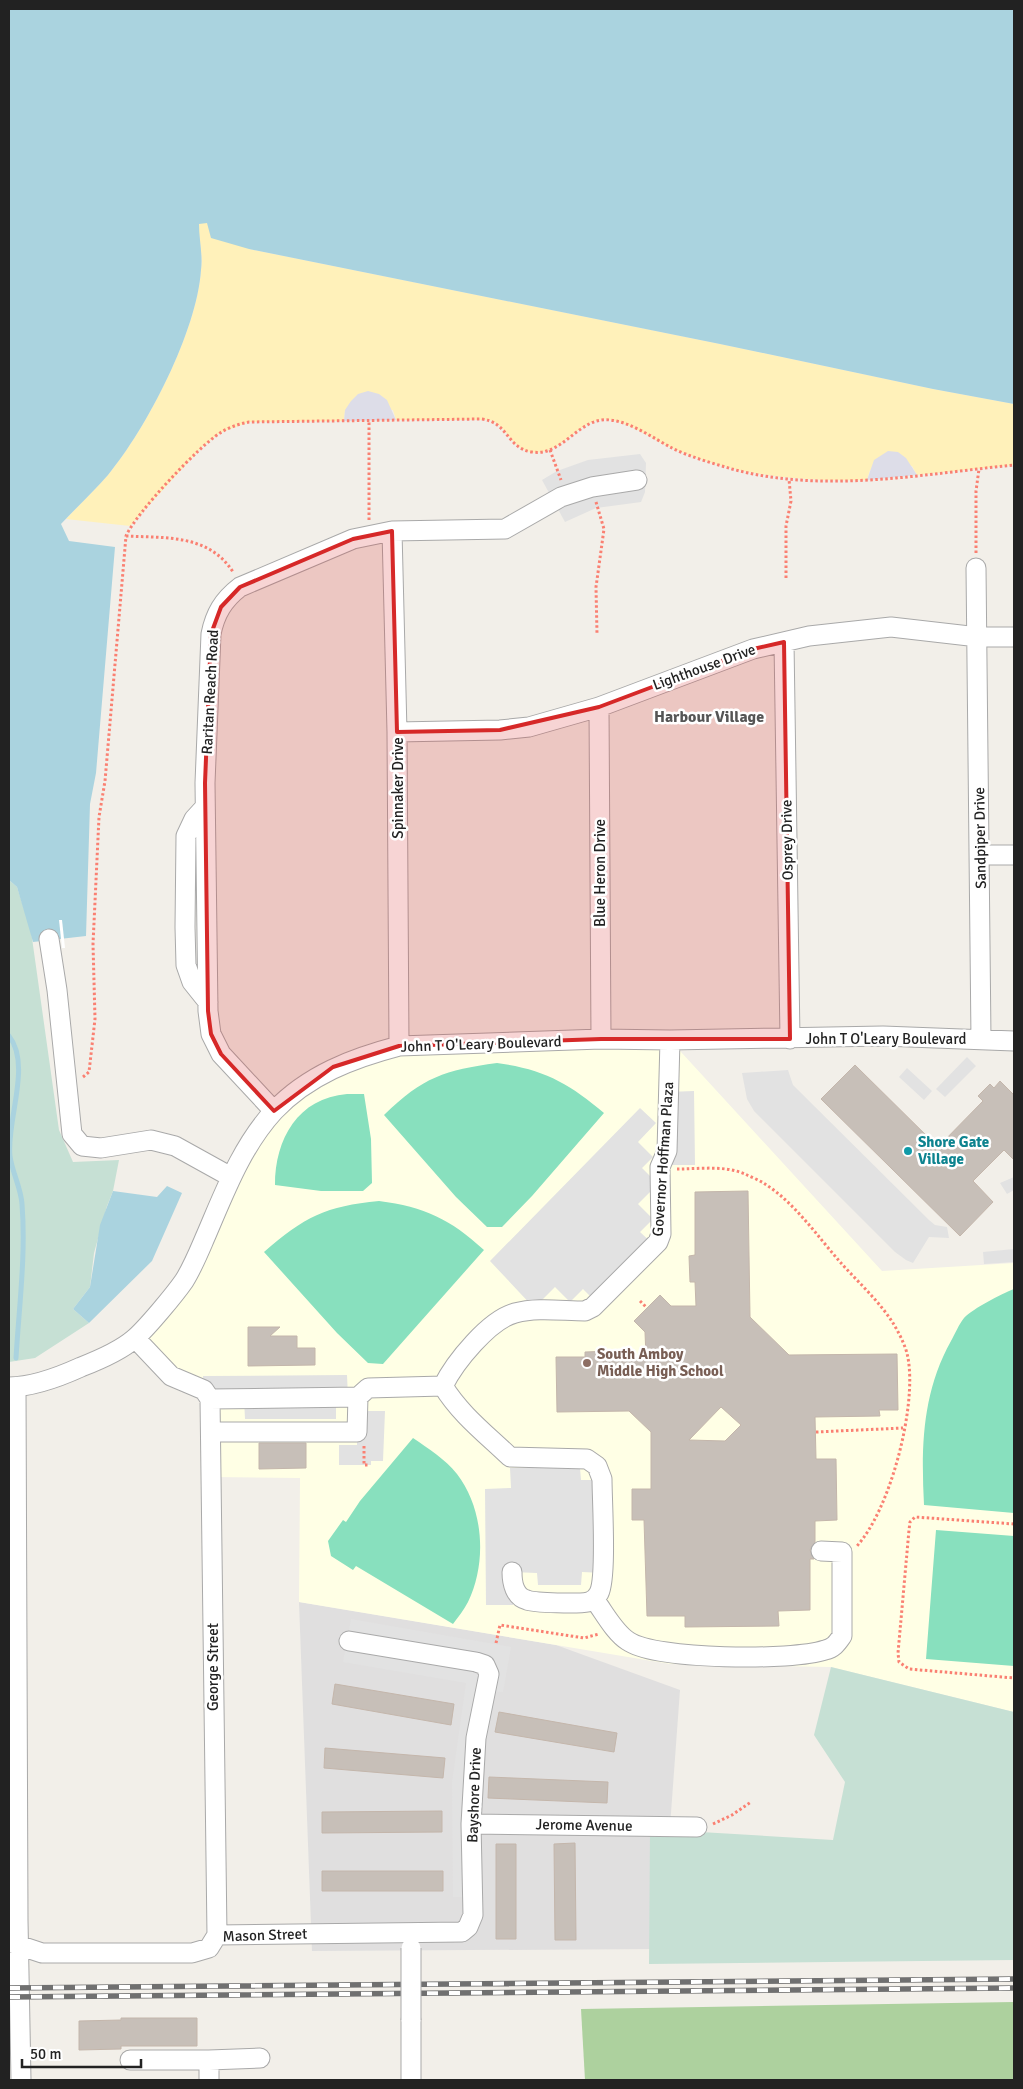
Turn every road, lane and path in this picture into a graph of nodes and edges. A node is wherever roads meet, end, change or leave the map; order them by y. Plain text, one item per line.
1 (370, 420) dead end
2 (550, 450) dead end
3 (979, 469) dead end
4 (790, 479) dead end
5 (637, 480) dead end
6 (592, 487) junction
7 (567, 495) junction
8 (392, 531) junction
9 (126, 536) dead end
10 (370, 536) junction
11 (976, 568) joint
12 (786, 578) dead end
13 (242, 586) junction
14 (597, 634) dead end
15 (978, 637) junction
16 (1014, 637) edge
17 (784, 642) junction
18 (598, 706) junction
19 (397, 732) junction
20 (981, 855) junction
21 (1014, 855) edge
22 (49, 939) dead end
23 (95, 1019) dead end
24 (601, 1039) junction
25 (790, 1039) junction
26 (982, 1039) junction
27 (670, 1040) junction
28 (1014, 1040) edge
29 (399, 1046) junction
30 (68, 1090) junction
31 (274, 1111) junction
32 (660, 1170) junction
33 (231, 1177) junction
34 (640, 1301) dead end
35 (647, 1308) dead end
36 (135, 1338) junction
37 (443, 1386) junction
38 (12, 1387) edge
39 (358, 1397) junction
40 (210, 1399) junction
41 (903, 1428) junction
42 (211, 1432) junction
43 (816, 1432) dead end
44 (1014, 1524) edge
45 (821, 1551) dead end
46 (842, 1552) junction
47 (512, 1572) dead end
48 (594, 1599) junction
49 (606, 1630) dead end
50 (349, 1641) dead end
51 (496, 1643) dead end
52 (1014, 1678) edge
53 (752, 1802) dead end
54 (471, 1824) junction
55 (698, 1827) joint
56 (468, 1927) joint
57 (217, 1935) junction
58 (411, 1940) junction
59 (14, 1943) edge
60 (260, 2058) dead end
61 (130, 2060) dead end
62 (209, 2060) junction
63 (21, 2080) edge
64 (209, 2080) edge
65 (411, 2080) edge

1 - 10 path
2 - 7 path
3 - 11 path
4 - 12 path
5 - 6 street, Raritan Reach Road
6 - 7 street, Raritan Reach Road
6 - 14 path
7 - 8 street, Raritan Reach Road
8 - 10 street, Raritan Reach Road
8 - 19 street, Spinnaker Drive
9 - 13 path
10 - 13 street, Raritan Reach Road
11 - 15 street, Sandpiper Drive
13 - 31 street, Raritan Reach Road
15 - 16 street, Lighthouse Drive
15 - 17 street, Lighthouse Drive
15 - 20 street, Sandpiper Drive
17 - 18 street, Lighthouse Drive
17 - 25 street, Osprey Drive
18 - 19 street, Lighthouse Drive
18 - 24 street, Blue Heron Drive
19 - 29 street, Spinnaker Drive
20 - 21 street
20 - 26 street, Sandpiper Drive
22 - 30 street
23 - 30 path
24 - 27 street, John T O'Leary Boulevard
24 - 29 street, John T O'Leary Boulevard
25 - 26 street, John T O'Leary Boulevard
25 - 27 street, John T O'Leary Boulevard
26 - 28 street, John T O'Leary Boulevard
27 - 32 street, Governor Hoffman Plaza
29 - 31 street, John T O'Leary Boulevard
30 - 33 street
31 - 33 street, John T O'Leary Boulevard
32 - 37 street, Governor Hoffman Plaza
32 - 41 path
33 - 36 street, John T O'Leary Boulevard
34 - 35 path
36 - 38 street, John T O'Leary Boulevard
36 - 40 street
37 - 39 street
37 - 48 street
38 - 59 street
39 - 40 street
39 - 42 street
40 - 42 street, George Street
41 - 43 path
41 - 46 path
42 - 57 street, George Street
44 - 52 path
45 - 46 street
46 - 48 street
47 - 48 street
49 - 51 path
50 - 54 street, Bayshore Drive
53 - 55 path
54 - 55 street, Jerome Avenue
54 - 56 street, Bayshore Drive
56 - 58 street, Mason Street
57 - 58 street, Mason Street
57 - 59 street, Mason Street
58 - 65 street, bridge
59 - 63 street
60 - 62 street
61 - 62 street
62 - 64 street

